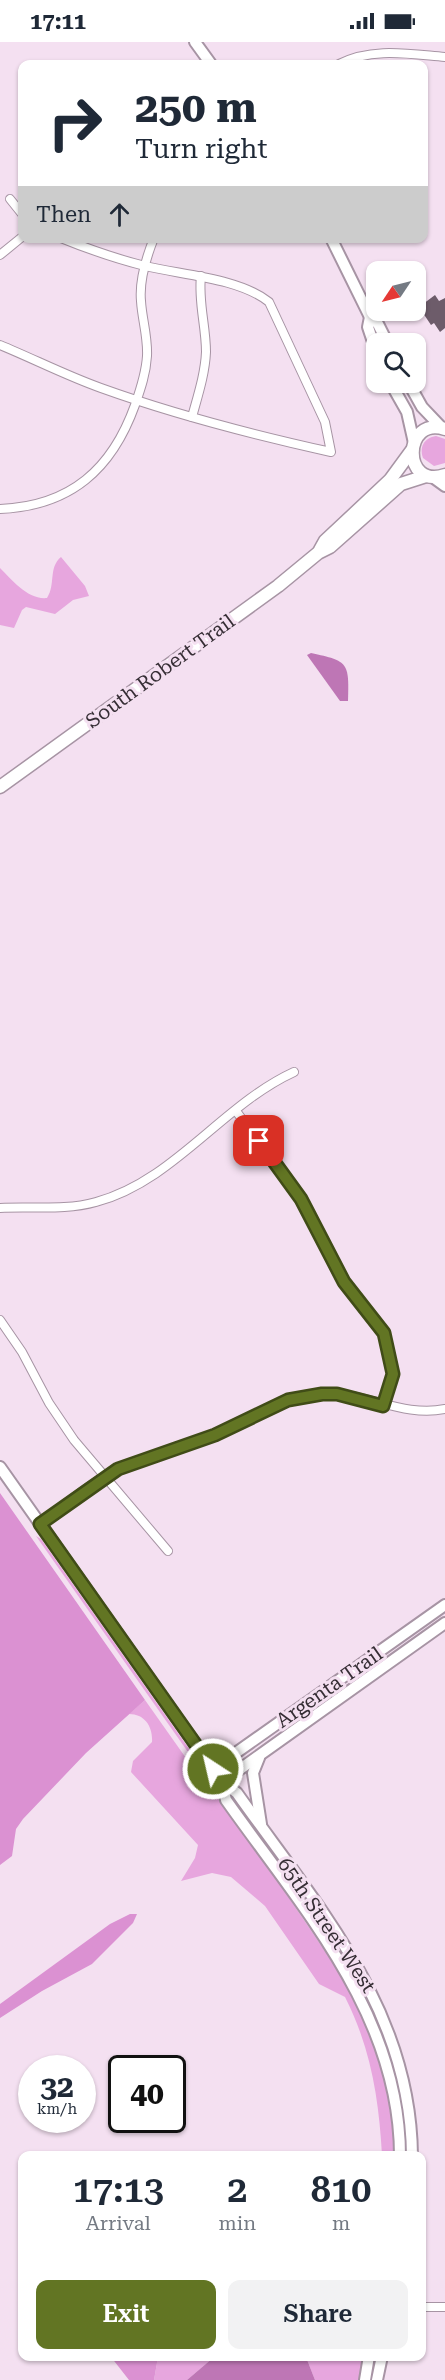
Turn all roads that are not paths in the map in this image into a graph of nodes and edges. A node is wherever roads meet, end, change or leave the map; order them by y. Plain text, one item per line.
1 (195, 42) edge
2 (445, 57) edge
3 (208, 60) edge
4 (348, 60) edge
5 (10, 199) dead end
6 (18, 209) edge
7 (18, 240) edge
8 (76, 243) edge
9 (152, 243) edge
10 (333, 243) edge
11 (0, 255) edge
12 (144, 266) junction
13 (201, 276) junction
14 (366, 309) edge
15 (0, 345) edge
16 (396, 393) edge
17 (414, 393) edge
18 (136, 400) junction
19 (192, 417) junction
20 (443, 428) edge
21 (413, 446) junction
22 (435, 476) edge
23 (445, 486) edge
24 (0, 508) edge
25 (318, 553) junction
26 (0, 787) edge
27 (294, 1072) dead end
28 (236, 1111) junction
29 (0, 1208) edge
30 (0, 1320) edge
31 (383, 1406) junction
32 (445, 1409) edge
33 (0, 1467) edge
34 (104, 1477) junction
35 (40, 1524) junction
36 (168, 1551) dead end
37 (445, 1605) edge
38 (445, 1623) edge
39 (265, 1753) junction
40 (213, 1769) junction
41 (222, 1782) junction
42 (263, 1830) junction
43 (399, 2151) edge
44 (412, 2151) edge
45 (426, 2307) edge
46 (445, 2307) edge
47 (368, 2361) edge
48 (381, 2361) edge
49 (365, 2380) edge
50 (377, 2380) edge

1 - 3 street
2 - 4 street
5 - 6 street
7 - 11 street
8 - 12 street
9 - 12 street
10 - 14 street
12 - 13 street
12 - 18 street
13 - 19 street
13 - 19 street
15 - 18 street
16 - 21 street
17 - 20 street
18 - 19 street
18 - 24 street
20 - 21 main road
21 - 22 main road
21 - 25 main road, South Robert Trail
22 - 23 street
22 - 25 main road, South Robert Trail
25 - 26 main road, South Robert Trail
27 - 28 street
28 - 29 street
28 - 31 street
30 - 34 street
31 - 32 street
31 - 34 street
33 - 35 street, 65th Street West
34 - 35 street
34 - 36 street
35 - 40 street, 65th Street West
37 - 40 street, Argenta Trail
38 - 39 street, Argenta Trail
39 - 41 street, Argenta Trail
39 - 42 street
40 - 41 street, 65th Street West
41 - 42 street, 65th Street West
41 - 43 street, 65th Street West
42 - 44 street, 65th Street West
45 - 46 street
47 - 49 street
48 - 50 street

